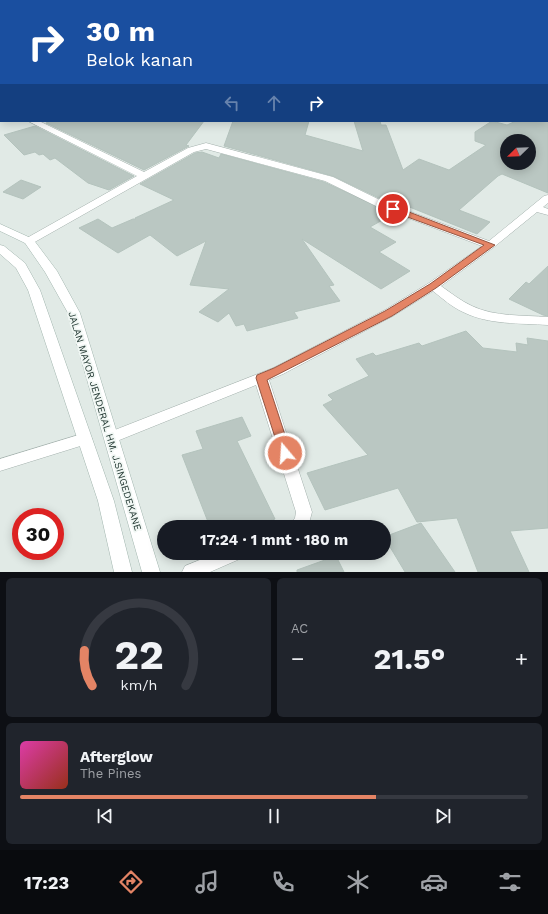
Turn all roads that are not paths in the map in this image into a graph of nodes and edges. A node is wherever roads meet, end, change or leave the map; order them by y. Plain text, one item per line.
1 (34, 122) edge
2 (144, 176) junction
3 (548, 198) edge
4 (542, 210) edge
5 (0, 228) edge
6 (29, 241) junction
7 (490, 245) junction
8 (0, 248) edge
9 (433, 286) junction
10 (548, 321) edge
11 (261, 378) junction
12 (112, 437) junction
13 (85, 439) junction
14 (0, 465) edge
15 (302, 520) edge
16 (219, 560) edge
17 (123, 572) edge
18 (151, 572) edge
19 (191, 572) edge

1 - 2 street
2 - 6 street
2 - 7 street
3 - 4 street
4 - 7 street
5 - 6 street, JALAN MAYOR JENDERAL HM. J.SINGEDEKANE
6 - 12 street, JALAN MAYOR JENDERAL HM. J.SINGEDEKANE
7 - 9 street
8 - 13 street
9 - 10 street
9 - 11 street
11 - 12 street
11 - 15 street
12 - 18 street, JALAN MAYOR JENDERAL HM. J.SINGEDEKANE
13 - 14 street
13 - 17 street
16 - 19 street

